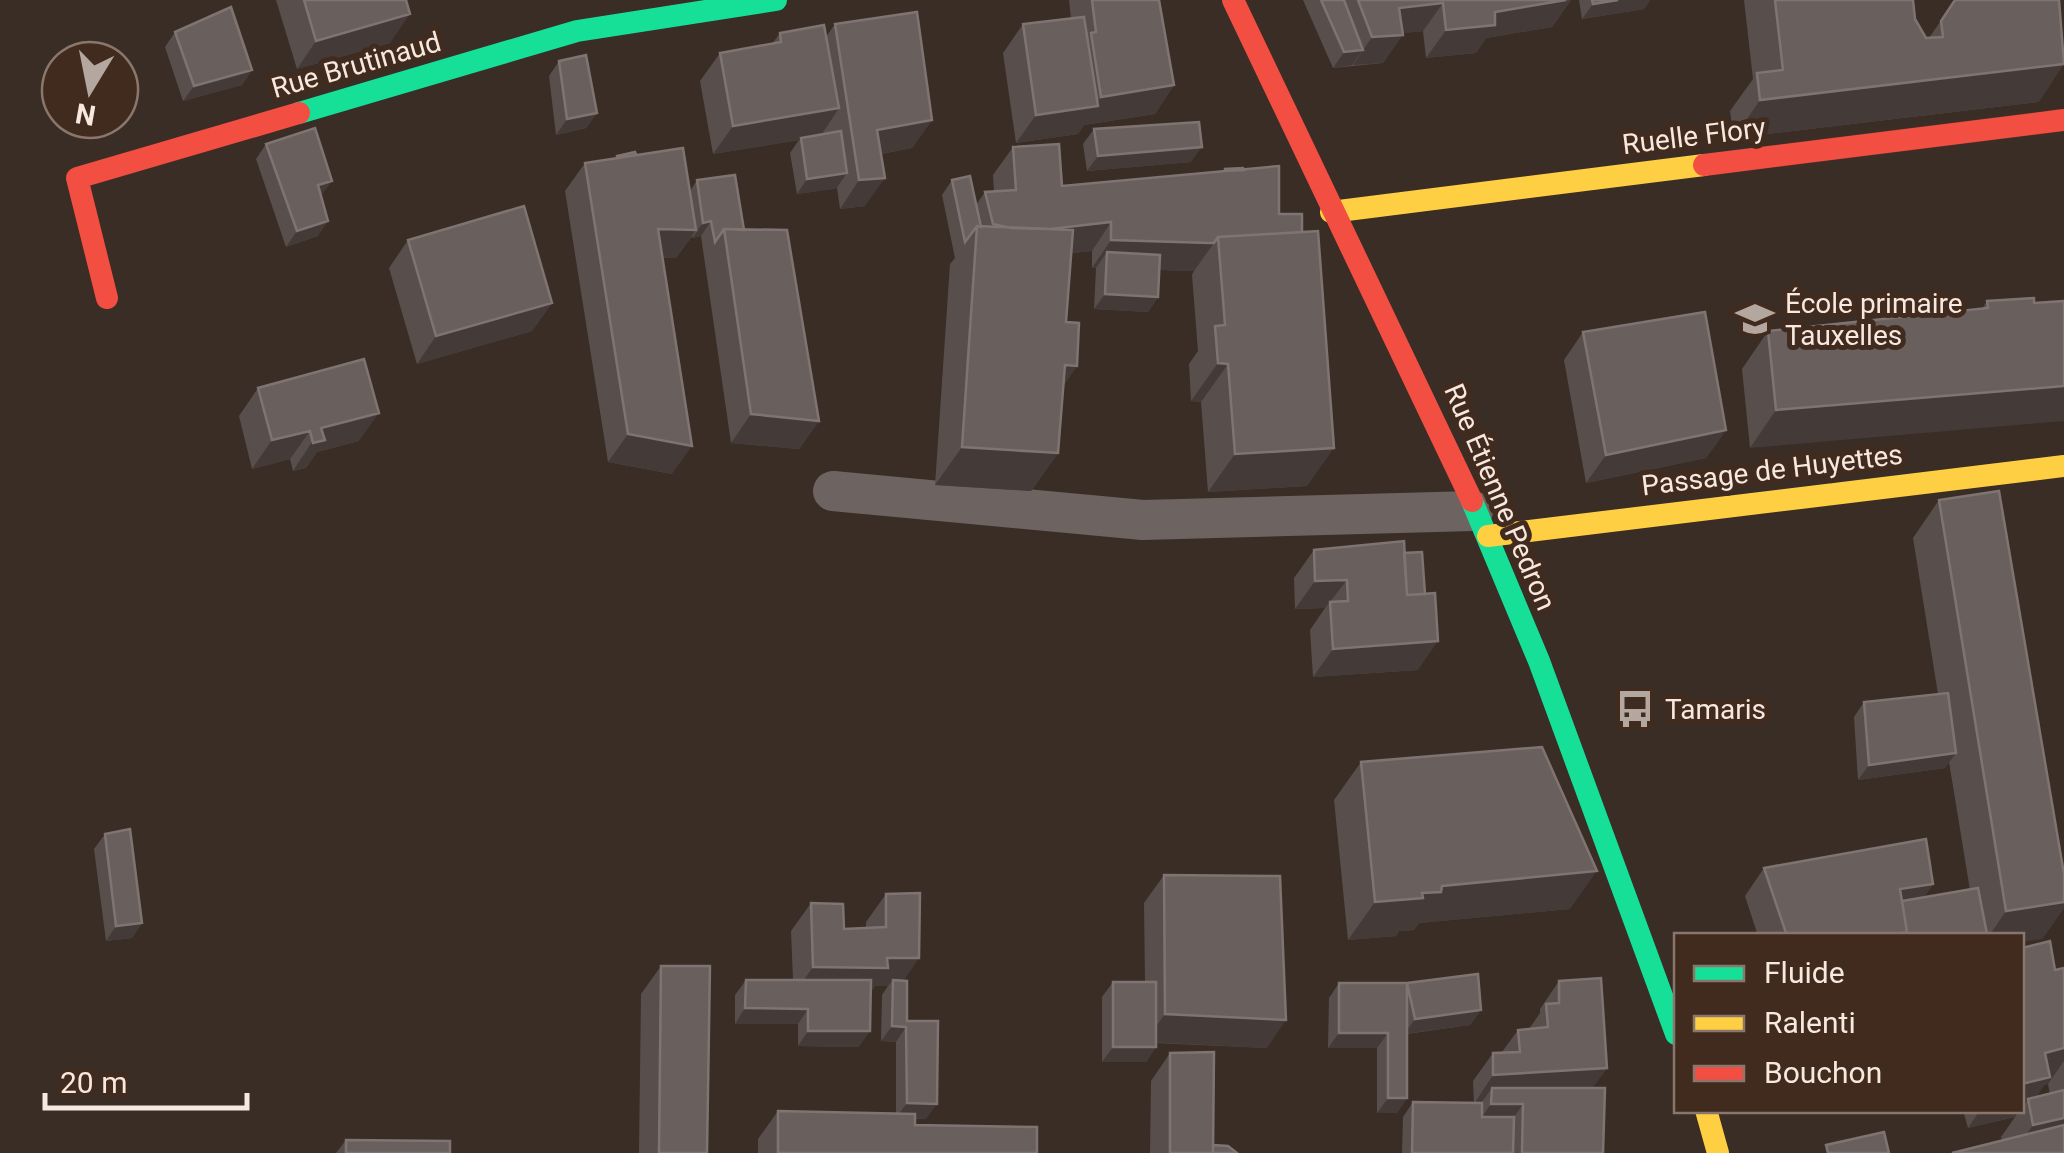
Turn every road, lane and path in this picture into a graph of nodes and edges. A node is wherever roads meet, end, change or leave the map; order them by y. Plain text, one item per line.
1 (776, 0) edge
2 (1233, 0) edge
3 (2064, 120) edge
4 (1331, 212) junction
5 (107, 298) dead end
6 (2064, 466) edge
7 (833, 491) dead end
8 (1480, 523) junction
9 (1674, 1029) edge
10 (1707, 1113) edge
11 (1718, 1153) edge

1 - 5 street, Rue Brutinaud
2 - 4 street, Rue Étienne Pedron
3 - 4 street, Ruelle Flory
4 - 8 street, Rue Étienne Pedron
6 - 8 street, Passage de Huyettes
7 - 8 lane
8 - 9 street, Rue Étienne Pedron
10 - 11 street

